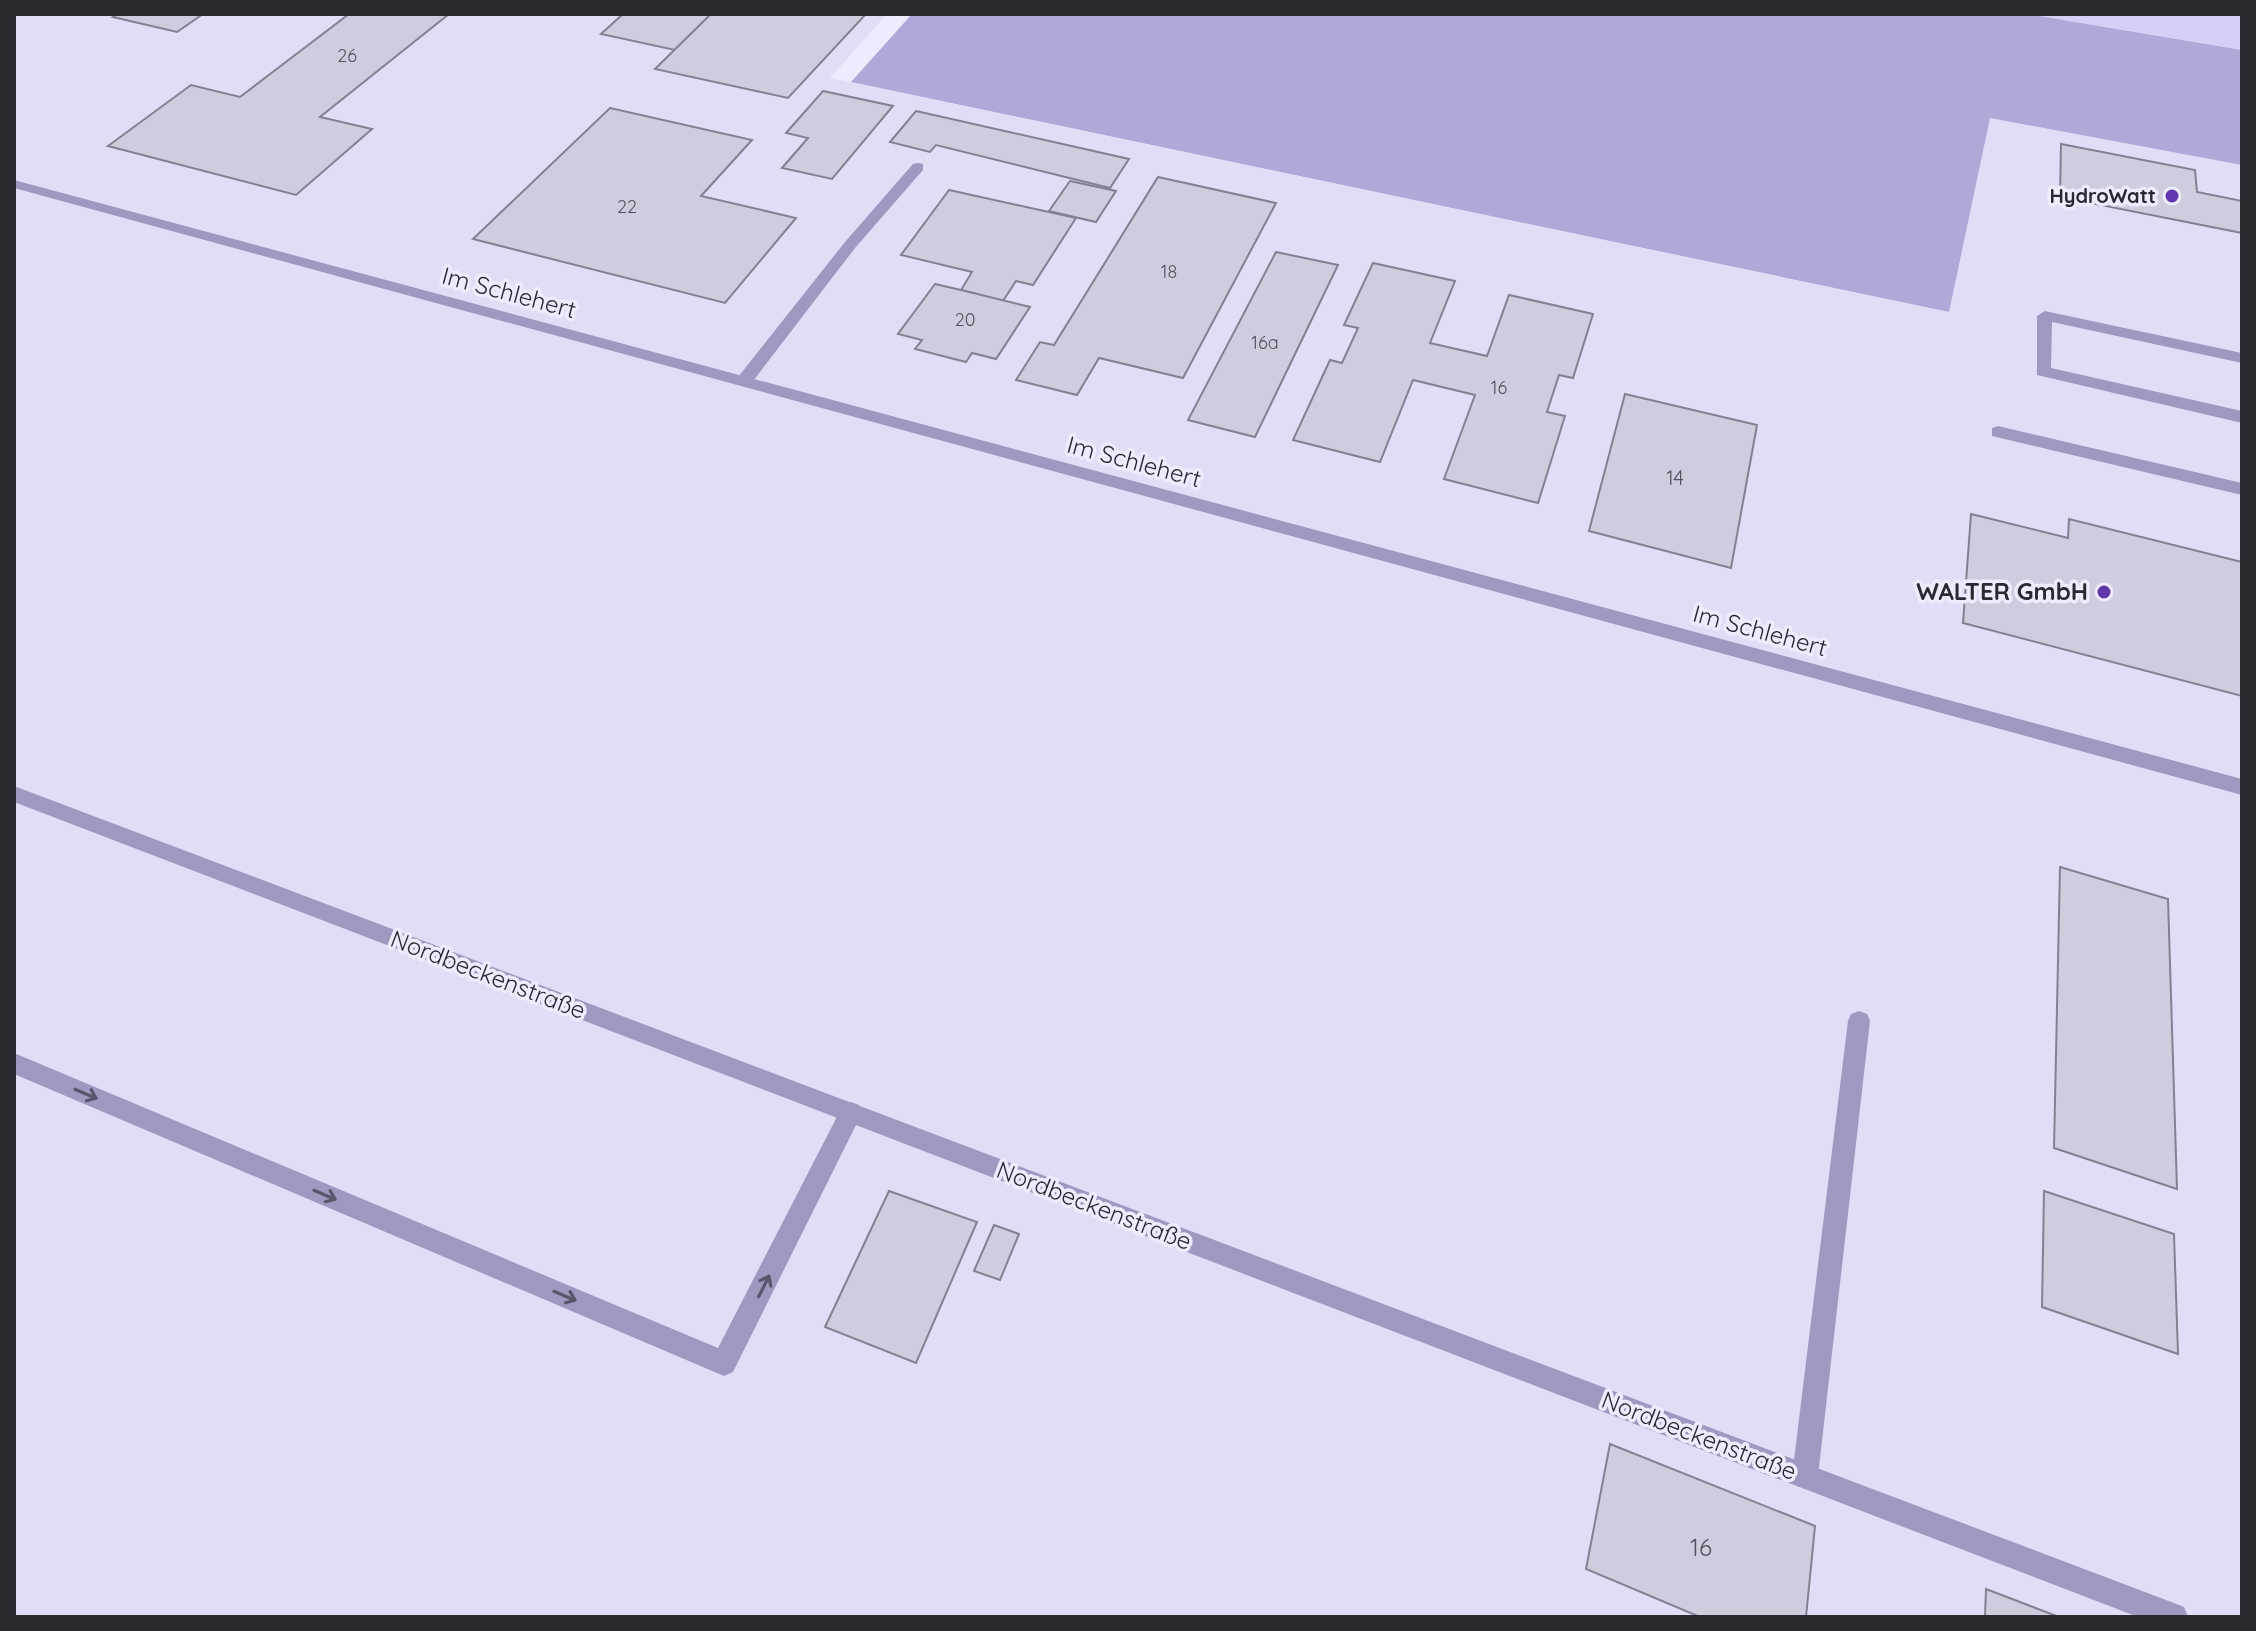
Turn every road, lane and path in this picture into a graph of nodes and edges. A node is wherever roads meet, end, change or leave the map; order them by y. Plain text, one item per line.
1 (918, 167) dead end
2 (14, 184) edge
3 (2242, 358) edge
4 (744, 381) junction
5 (2242, 417) edge
6 (1998, 432) dead end
7 (2242, 489) edge
8 (2242, 787) edge
9 (14, 794) edge
10 (1859, 1021) dead end
11 (14, 1063) edge
12 (851, 1113) junction
13 (1805, 1476) junction
14 (2174, 1617) edge

1 - 4 street
2 - 4 street, Im Schlehert
3 - 5 street
4 - 8 street, Im Schlehert
6 - 7 street
9 - 12 street, Nordbeckenstraße
10 - 13 street
11 -> 12 street
12 - 13 street, Nordbeckenstraße
13 - 14 street, Nordbeckenstraße

